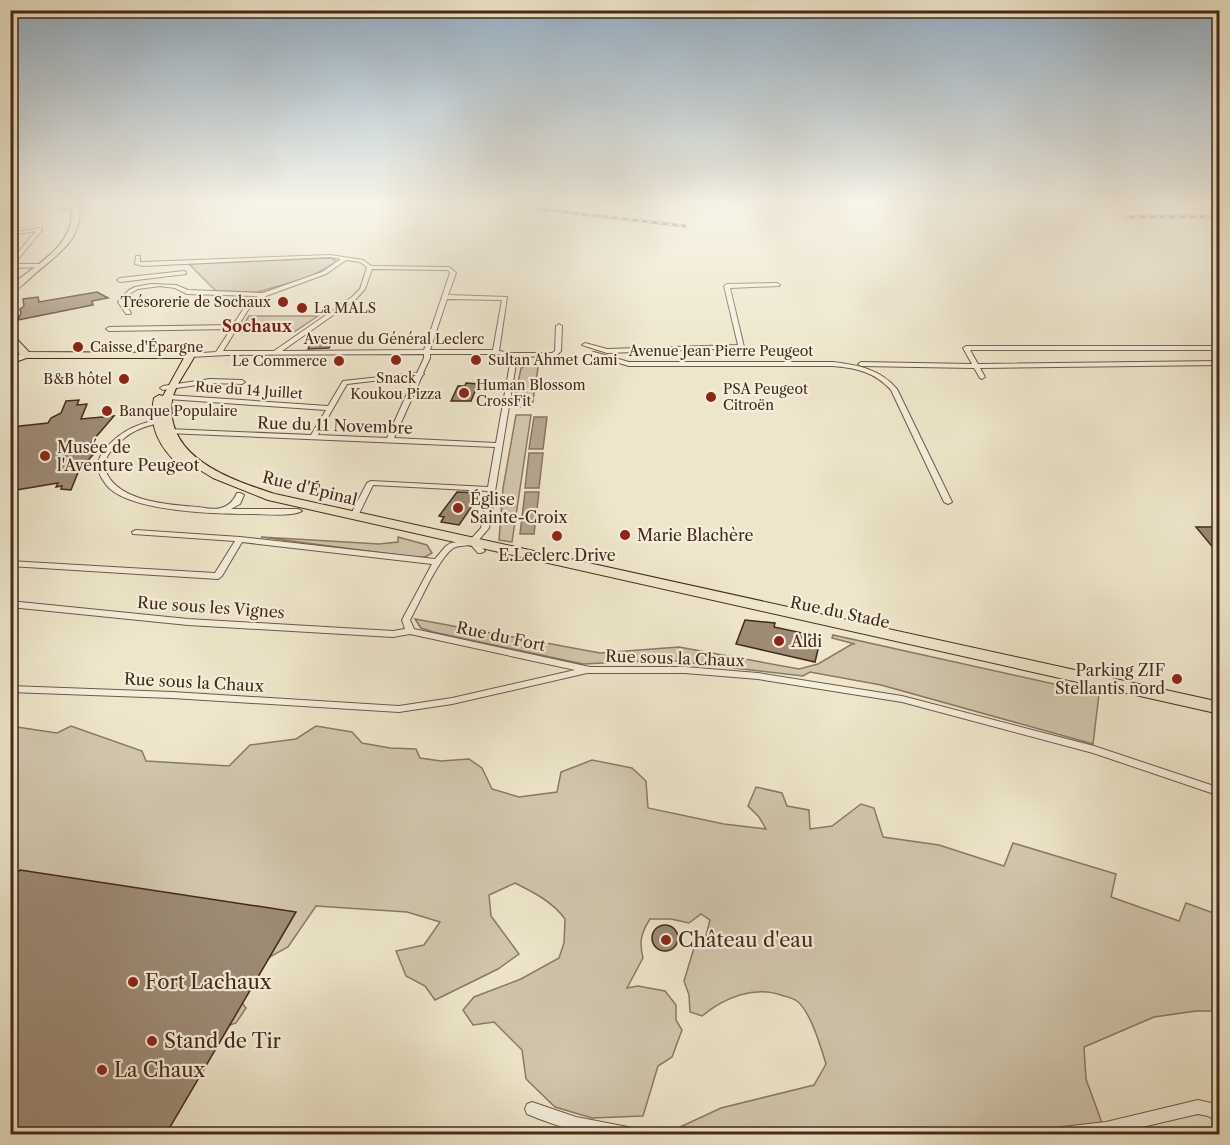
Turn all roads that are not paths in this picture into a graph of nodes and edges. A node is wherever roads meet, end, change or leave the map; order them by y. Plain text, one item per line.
1 (51, 255) edge
2 (138, 257) dead end
3 (346, 258) junction
4 (11, 266) edge
5 (41, 266) junction
6 (370, 267) junction
7 (149, 269) dead end
8 (184, 273) dead end
9 (147, 277) junction
10 (120, 280) dead end
11 (777, 285) dead end
12 (144, 286) junction
13 (10, 291) edge
14 (264, 295) junction
15 (444, 297) junction
16 (128, 313) dead end
17 (559, 326) dead end
18 (234, 327) junction
19 (109, 329) dead end
20 (10, 335) edge
21 (585, 345) dead end
22 (741, 347) junction
23 (1061, 348) junction
24 (1220, 348) edge
25 (618, 350) junction
26 (428, 352) junction
27 (496, 352) junction
28 (10, 353) edge
29 (24, 353) junction
30 (275, 353) junction
31 (218, 354) junction
32 (594, 354) dead end
33 (511, 355) junction
34 (184, 356) junction
35 (610, 360) junction
36 (10, 361) edge
37 (1220, 363) edge
38 (745, 364) junction
39 (834, 364) junction
40 (1057, 365) junction
41 (977, 366) junction
42 (421, 374) junction
43 (982, 377) dead end
44 (242, 382) dead end
45 (167, 391) junction
46 (329, 408) junction
47 (163, 426) junction
48 (313, 438) junction
49 (389, 441) junction
50 (500, 445) junction
51 (492, 489) junction
52 (240, 495) junction
53 (948, 502) dead end
54 (221, 511) junction
55 (298, 511) junction
56 (354, 516) junction
57 (136, 532) dead end
58 (240, 539) junction
59 (454, 544) junction
60 (477, 546) junction
61 (437, 562) junction
62 (10, 563) edge
63 (10, 604) edge
64 (410, 631) junction
65 (587, 670) junction
66 (10, 689) edge
67 (1220, 708) edge
68 (1220, 715) edge
69 (1220, 792) edge
70 (532, 1109) dead end
71 (1220, 1116) edge
72 (628, 1134) edge
73 (1062, 1134) edge

1 - 5 main road
2 - 3 street
3 - 6 street
3 - 14 street
4 - 5 street
5 - 13 main road
6 - 15 street
6 - 30 street
7 - 9 street
8 - 9 street
9 - 10 street
9 - 12 street
11 - 22 street
12 - 14 street
12 - 16 street
14 - 18 street
15 - 26 street
15 - 27 street
17 - 33 street, Avenue du Général Leclerc
18 - 19 street
18 - 31 street
20 - 29 main road
21 - 25 street
22 - 25 street
22 - 38 street
23 - 24 street
23 - 40 street
23 - 41 street
25 - 35 street, Avenue Jean Pierre Peugeot
26 - 27 street, Avenue du Général Leclerc
26 - 30 street, Avenue du Général Leclerc
26 - 42 street
27 - 33 street, Avenue du Général Leclerc
28 - 29 street
29 - 34 main road, Avenue du Général Leclerc
29 - 36 main road
30 - 31 street, Avenue du Général Leclerc
31 - 34 street, Avenue du Général Leclerc
32 - 35 street, Avenue Jean Pierre Peugeot
33 - 50 street
34 - 45 main road
35 - 38 street, Avenue Jean Pierre Peugeot
37 - 40 street, Avenue Jean Pierre Peugeot
38 - 39 street, Avenue Jean Pierre Peugeot
39 - 41 street, Avenue Jean Pierre Peugeot
39 - 53 street, Avenue Jean Pierre Peugeot
40 - 41 street, Avenue Jean Pierre Peugeot
41 - 43 street
42 - 46 street
42 - 49 street
44 - 45 street
45 - 46 street, Rue du 14 Juillet
45 - 47 main road
46 - 48 street
47 - 48 street, Rue du 11 Novembre
47 - 52 main road, Rue d'Épinal
47 - 54 street
47 - 56 main road, Rue d'Épinal
48 - 49 street, Rue du 11 Novembre
49 - 50 street, Rue du 11 Novembre
50 - 51 street
51 - 56 street
51 - 60 street
52 - 54 street
52 - 55 main road, Rue d'Épinal
54 - 55 street
55 - 59 main road, Rue d'Épinal
56 - 60 main road, Rue d'Épinal
57 - 58 street
58 - 61 street
58 - 62 street
59 - 60 main road, Rue du Stade
59 - 61 street
60 - 67 main road, Rue du Stade
60 - 68 main road, Rue du Stade
61 - 64 street
63 - 64 street, Rue sous les Vignes
64 - 65 street, Rue du Fort
65 - 66 street, Rue sous la Chaux
65 - 69 street, Rue sous la Chaux
70 - 72 street
71 - 73 street

